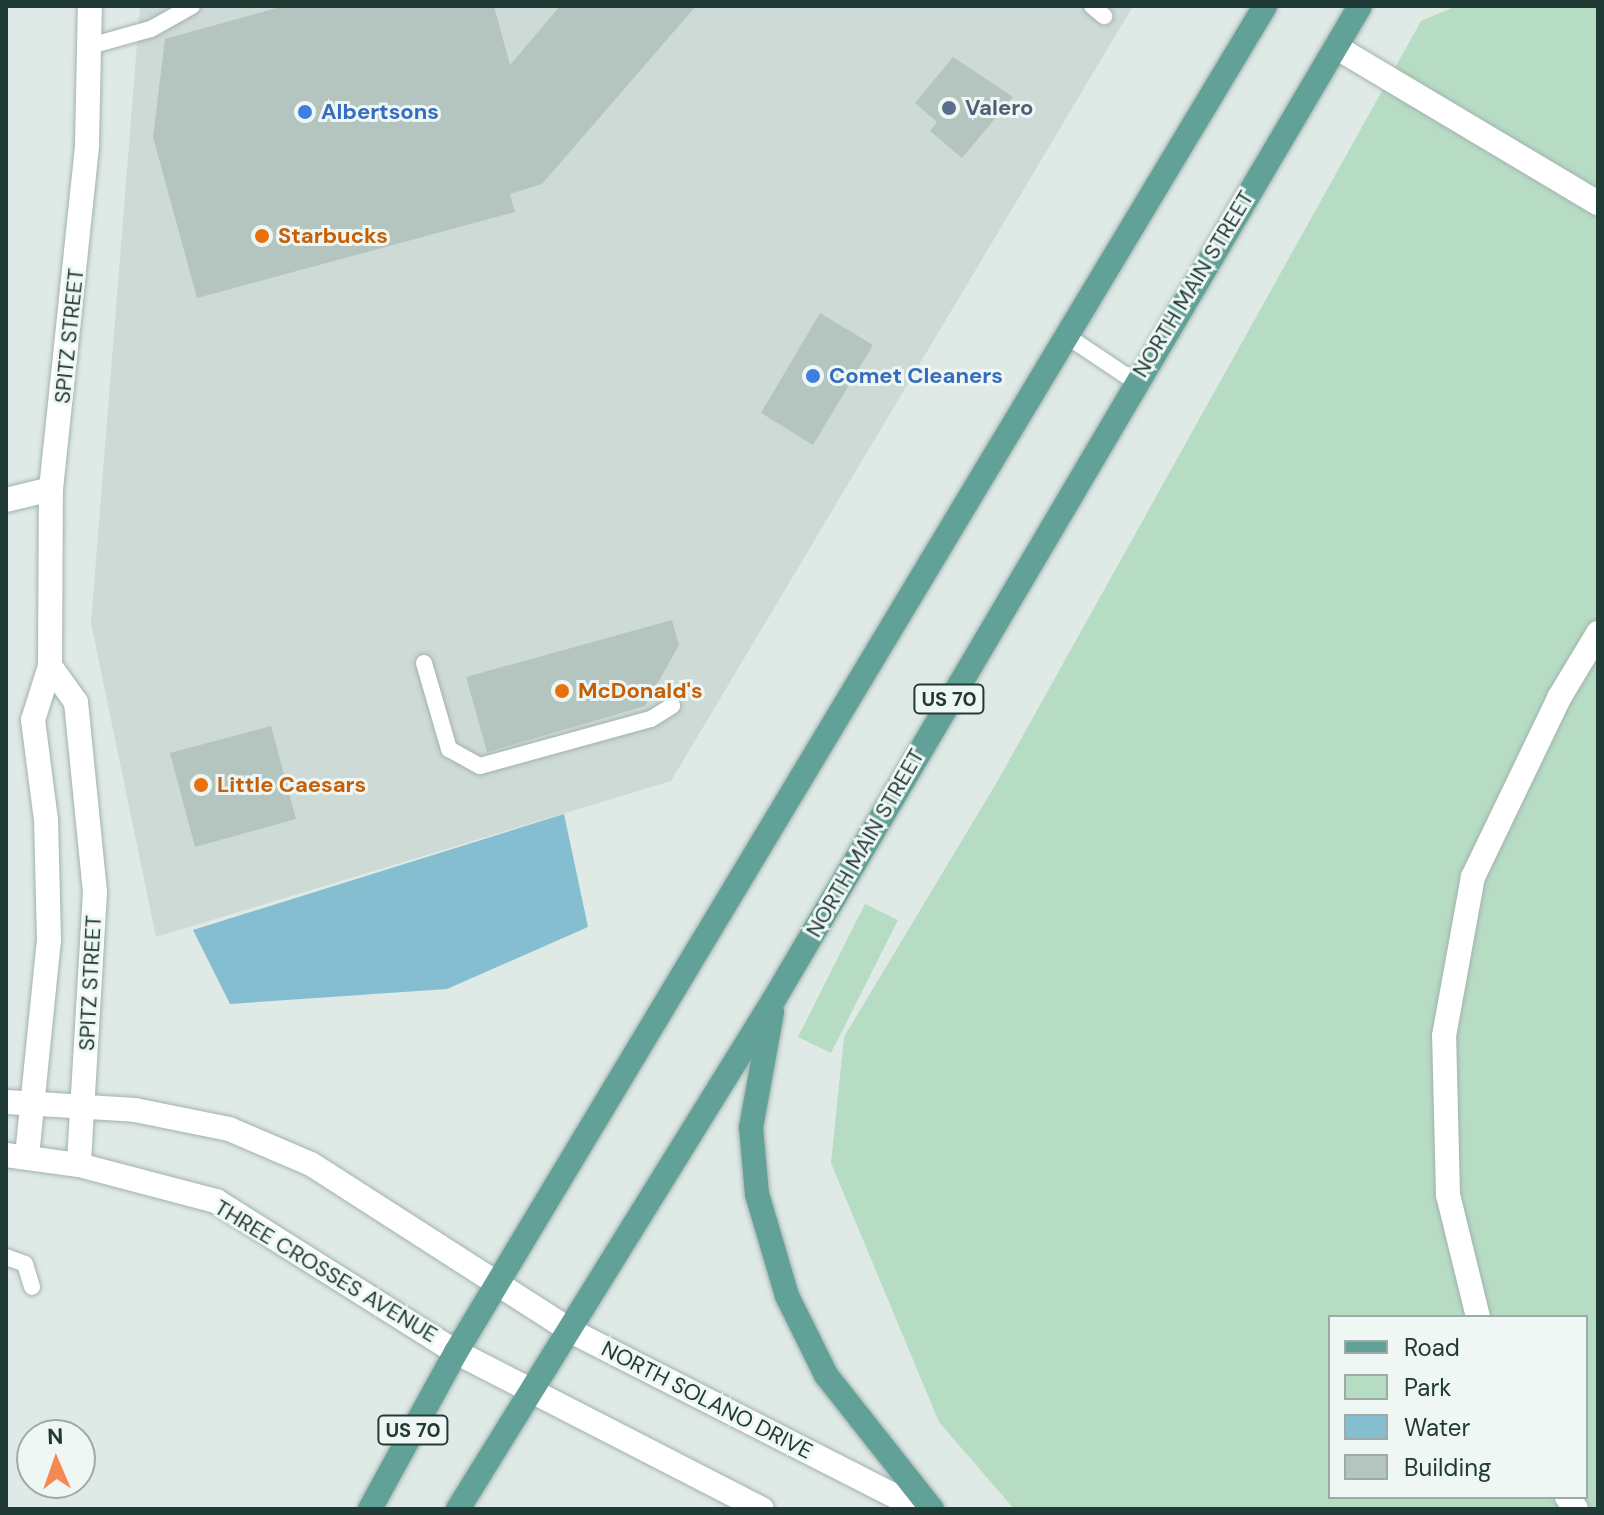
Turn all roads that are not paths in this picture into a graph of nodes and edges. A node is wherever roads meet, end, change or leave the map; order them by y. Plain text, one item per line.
1 (90, 6) edge
2 (192, 6) edge
3 (1265, 6) edge
4 (1360, 6) edge
5 (90, 46) junction
6 (1336, 47) junction
7 (1598, 203) edge
8 (1067, 336) junction
9 (1134, 381) junction
10 (51, 489) junction
11 (6, 500) edge
12 (1598, 633) edge
13 (424, 663) dead end
14 (50, 666) junction
15 (672, 706) dead end
16 (773, 1001) junction
17 (6, 1102) edge
18 (32, 1103) junction
19 (82, 1106) junction
20 (16, 1155) edge
21 (79, 1165) junction
22 (6, 1257) edge
23 (497, 1285) junction
24 (32, 1287) dead end
25 (1478, 1315) edge
26 (571, 1331) junction
27 (456, 1352) junction
28 (534, 1389) junction
29 (370, 1509) edge
30 (458, 1509) edge
31 (762, 1509) edge
32 (921, 1509) edge
33 (932, 1509) edge

1 - 5 street, SPITZ STREET
2 - 5 lane
3 - 8 main road, US 70
4 - 6 main road, NORTH MAIN STREET / US 70
5 - 10 street, SPITZ STREET
6 - 7 street
6 - 9 main road, NORTH MAIN STREET / US 70
8 - 9 lane
8 - 23 main road, US 70
9 - 16 main road, NORTH MAIN STREET / US 70
10 - 11 street
10 - 14 street, SPITZ STREET
12 - 25 street
13 - 15 lane
14 - 18 street, SPITZ STREET
14 - 19 street, SPITZ STREET
16 - 26 main road, NORTH MAIN STREET / US 70
16 - 33 main road
17 - 18 street
18 - 19 street
18 - 20 street, SPITZ STREET
19 - 21 street, SPITZ STREET
19 - 23 street
20 - 21 street, THREE CROSSES AVENUE
21 - 27 street, THREE CROSSES AVENUE
22 - 24 lane
23 - 26 street, NORTH SOLANO DRIVE
23 - 27 main road, US 70
26 - 28 main road, NORTH MAIN STREET / US 70
26 - 32 street, NORTH SOLANO DRIVE
27 - 28 street
27 - 29 main road, US 70
28 - 30 main road, NORTH MAIN STREET / US 70
28 - 31 street

